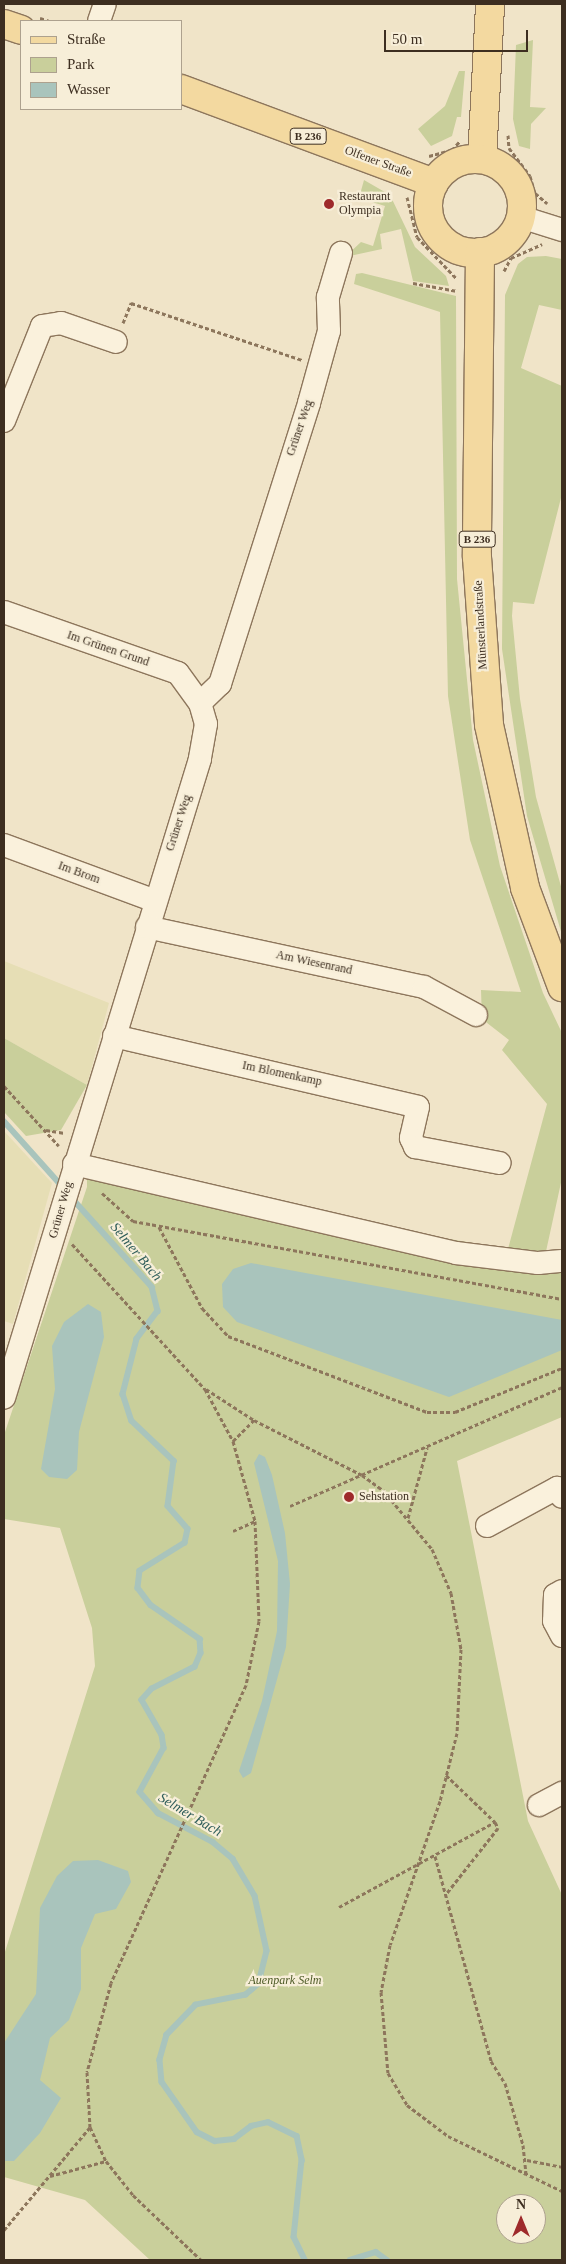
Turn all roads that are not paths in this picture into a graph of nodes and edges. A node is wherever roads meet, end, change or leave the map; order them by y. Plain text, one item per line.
1 (105, 4) edge
2 (490, 4) edge
3 (99, 20) edge
4 (4, 24) edge
5 (20, 30) edge
6 (182, 89) edge
7 (482, 159) junction
8 (423, 179) junction
9 (521, 217) junction
10 (555, 228) edge
11 (480, 252) junction
12 (341, 253) dead end
13 (116, 342) road end
14 (4, 421) edge
15 (4, 612) edge
16 (200, 703) junction
17 (4, 845) edge
18 (154, 901) junction
19 (147, 928) junction
20 (562, 987) edge
21 (476, 1015) dead end
22 (114, 1036) junction
23 (500, 1163) dead end
24 (73, 1168) junction
25 (562, 1261) edge
26 (13, 1331) edge
27 (4, 1398) edge
28 (562, 1497) edge
29 (487, 1526) dead end
30 (562, 1591) edge
31 (562, 1636) edge
32 (562, 1792) edge
33 (539, 1805) dead end

1 - 3 street
2 - 7 main road
4 - 5 main road
6 - 8 main road, Olfener Straße / B 236
7 - 8 main road
7 - 9 main road
8 - 11 main road
9 - 10 street
9 - 11 main road
11 - 20 main road, Münsterlandstraße / B 236
12 - 16 street, Grüner Weg
13 - 14 street
15 - 16 street, Im Grünen Grund
16 - 18 street, Grüner Weg
17 - 18 street, Im Brom
18 - 19 street, Grüner Weg
19 - 21 street, Am Wiesenrand
19 - 22 street, Grüner Weg
22 - 23 street, Im Blomenkamp
22 - 24 street, Grüner Weg
24 - 25 street
24 - 26 street, Grüner Weg
26 - 27 street, Grüner Weg
28 - 29 street
30 - 31 street
32 - 33 street

